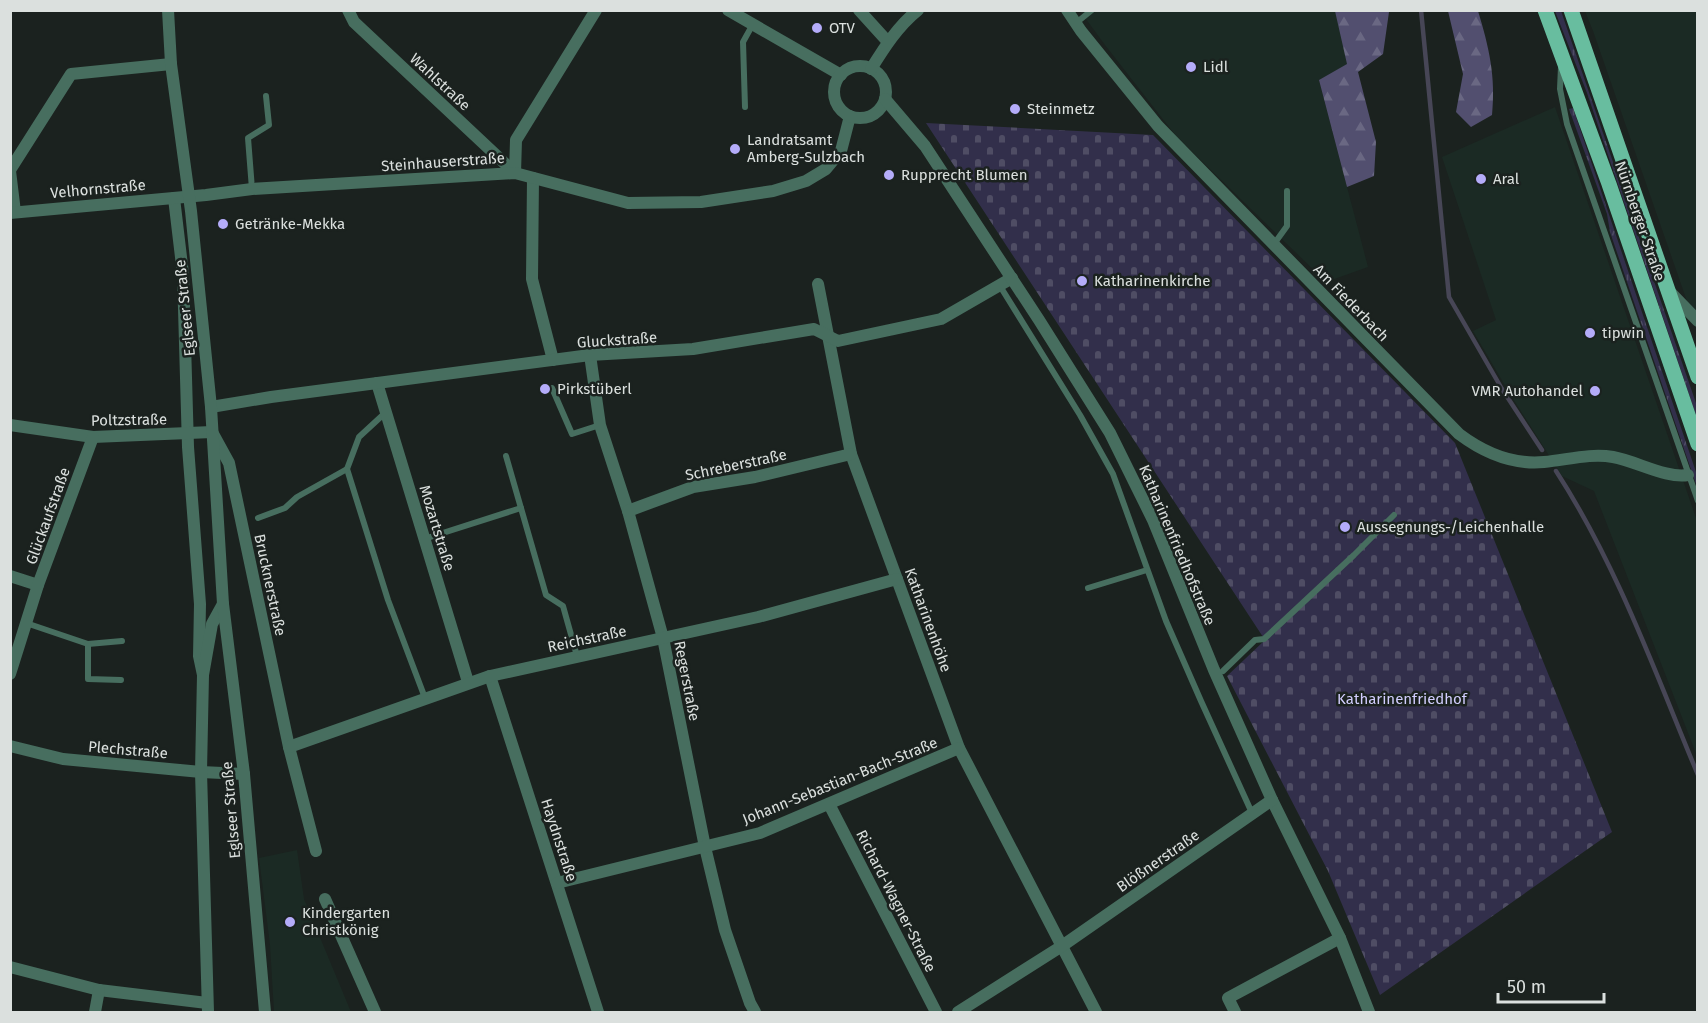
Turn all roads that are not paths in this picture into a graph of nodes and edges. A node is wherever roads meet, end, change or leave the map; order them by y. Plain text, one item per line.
1 (168, 10) edge
2 (348, 10) edge
3 (596, 10) edge
4 (728, 10) edge
5 (859, 10) edge
6 (918, 10) edge
7 (1067, 10) edge
8 (1092, 10) edge
9 (1545, 10) edge
10 (1571, 10) edge
11 (1076, 23) junction
12 (753, 24) junction
13 (888, 42) junction
14 (1564, 58) junction
15 (171, 64) junction
16 (871, 69) junction
17 (841, 75) junction
18 (266, 96) dead end
19 (885, 99) junction
20 (745, 107) dead end
21 (850, 116) junction
22 (10, 170) edge
23 (514, 173) junction
24 (533, 178) junction
25 (252, 189) junction
26 (1287, 190) dead end
27 (189, 197) junction
28 (174, 198) junction
29 (13, 213) edge
30 (1273, 244) junction
31 (1012, 278) junction
32 (818, 284) dead end
33 (1000, 285) junction
34 (1668, 290) junction
35 (1698, 321) edge
36 (828, 335) junction
37 (590, 356) junction
38 (553, 360) junction
39 (1698, 377) edge
40 (377, 383) junction
41 (552, 388) dead end
42 (211, 407) junction
43 (386, 412) junction
44 (10, 425) edge
45 (600, 425) junction
46 (212, 432) junction
47 (188, 433) junction
48 (93, 437) junction
49 (1698, 444) edge
50 (851, 454) junction
51 (506, 456) dead end
52 (347, 469) junction
53 (1688, 475) junction
54 (1698, 501) edge
55 (520, 508) junction
56 (628, 510) junction
57 (1394, 515) dead end
58 (258, 518) dead end
59 (424, 539) junction
60 (1147, 570) junction
61 (10, 576) edge
62 (897, 579) junction
63 (38, 585) junction
64 (1088, 588) dead end
65 (223, 604) junction
66 (27, 623) junction
67 (663, 638) junction
68 (122, 641) dead end
69 (88, 644) junction
70 (577, 656) junction
71 (1223, 671) dead end
72 (10, 674) edge
73 (203, 675) junction
74 (490, 676) junction
75 (121, 680) dead end
76 (468, 682) junction
77 (425, 698) junction
78 (10, 746) edge
79 (289, 747) junction
80 (959, 748) junction
81 (201, 772) junction
82 (244, 774) junction
83 (1272, 800) junction
84 (829, 804) junction
85 (1252, 814) junction
86 (705, 846) junction
87 (316, 851) dead end
88 (557, 883) junction
89 (325, 899) dead end
90 (1340, 938) junction
91 (1062, 946) junction
92 (10, 967) edge
93 (99, 990) junction
94 (207, 1008) edge
95 (95, 1012) edge
96 (265, 1012) edge
97 (375, 1012) edge
98 (598, 1012) edge
99 (755, 1012) edge
100 (936, 1012) edge
101 (958, 1012) edge
102 (1096, 1012) edge
103 (1234, 1012) edge
104 (1369, 1012) edge

1 - 15 street, Eglseer Straße
2 - 23 street, Wahlstraße
3 - 23 street, Steinhauserstraße
4 - 12 street
5 - 13 street
6 - 13 street
7 - 11 street, Am Fiederbach
8 - 11 lane
9 - 14 main road, Nürnberger Straße
10 - 34 main road, Nürnberger Straße
11 - 30 street, Am Fiederbach
12 - 17 street
12 - 20 lane
13 - 16 street
14 - 49 main road, Nürnberger Straße
14 - 53 lane
15 - 22 street
15 - 27 street, Eglseer Straße
16 - 17 street
16 - 19 street
17 - 21 street
18 - 25 lane
19 - 21 street
19 - 31 street, Katharinenfriedhofstraße
21 - 24 street
22 - 29 street
23 - 24 street
23 - 25 street, Steinhauserstraße
24 - 38 street
25 - 27 street, Steinhauserstraße
26 - 30 lane
27 - 28 street, Velhornstraße
27 - 42 street, Eglseer Straße
28 - 29 street, Velhornstraße
28 - 47 street, Eglseer Straße
30 - 53 street, Am Fiederbach
31 - 33 street, Gluckstraße
31 - 83 street, Katharinenfriedhofstraße
32 - 36 street, Katharinenhöhe
33 - 36 street, Gluckstraße
33 - 60 lane
34 - 35 street
34 - 39 main road, Nürnberger Straße
36 - 37 street, Gluckstraße
36 - 50 street, Katharinenhöhe
37 - 38 street, Gluckstraße
37 - 45 street, Regerstraße
38 - 40 street, Gluckstraße
40 - 42 street, Gluckstraße
40 - 43 street, Mozartstraße
41 - 45 lane
42 - 46 street, Eglseer Straße
43 - 52 lane
43 - 59 street, Mozartstraße
44 - 48 street, Poltzstraße
45 - 56 street, Regerstraße
46 - 47 street, Poltzstraße
46 - 65 street, Eglseer Straße
46 - 79 street, Brucknerstraße
47 - 48 street, Poltzstraße
47 - 73 street, Eglseer Straße
48 - 63 street, Glückaufstraße
50 - 56 street, Schreberstraße
50 - 62 street, Katharinenhöhe
51 - 55 lane
52 - 58 lane
52 - 77 lane
53 - 54 lane
55 - 59 lane
55 - 70 lane
56 - 67 street, Regerstraße
57 - 71 lane
59 - 76 street, Mozartstraße
60 - 64 lane
60 - 85 lane
61 - 63 street
62 - 67 street, Reichstraße
62 - 80 street, Katharinenhöhe
63 - 66 street, Glückaufstraße
65 - 73 street, Eglseer Straße
65 - 82 street, Eglseer Straße
66 - 69 lane
66 - 72 street, Glückaufstraße
67 - 70 street, Reichstraße
67 - 86 street, Regerstraße
68 - 69 lane
69 - 75 lane
70 - 74 street, Reichstraße
73 - 81 street, Eglseer Straße
74 - 76 street, Reichstraße
74 - 88 street, Haydnstraße
76 - 77 street, Reichstraße
77 - 79 street, Reichstraße
78 - 81 street, Plechstraße
79 - 87 street, Brucknerstraße
80 - 84 street, Johann-Sebastian-Bach-Straße
80 - 91 street, Katharinenhöhe
81 - 82 street, Plechstraße
81 - 94 street, Eglseer Straße
82 - 96 street, Eglseer Straße
83 - 85 street, Blößnerstraße
83 - 90 street, Katharinenfriedhofstraße
84 - 86 street, Johann-Sebastian-Bach-Straße
84 - 100 street, Richard-Wagner-Straße
85 - 91 street, Blößnerstraße
86 - 88 street, Johann-Sebastian-Bach-Straße
86 - 99 street, Regerstraße
88 - 98 street, Haydnstraße
89 - 97 street
90 - 103 street
90 - 104 street, Katharinenfriedhofstraße
91 - 101 street, Blößnerstraße
91 - 102 street
92 - 93 street
93 - 94 street
93 - 95 street

